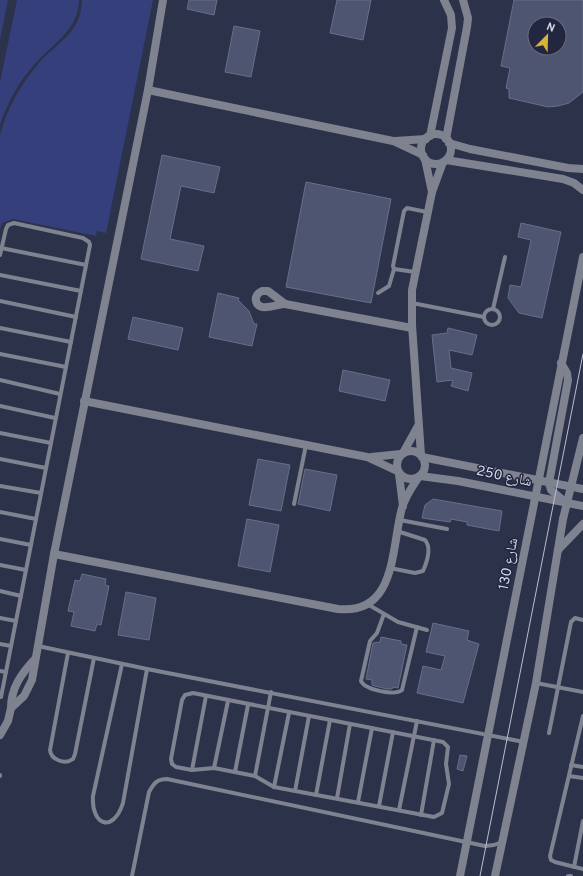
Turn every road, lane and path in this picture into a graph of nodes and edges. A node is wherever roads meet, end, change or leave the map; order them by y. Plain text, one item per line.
1 (163, 0) edge
2 (444, 0) edge
3 (463, 0) edge
4 (148, 90) junction
5 (428, 137) junction
6 (392, 141) junction
7 (448, 141) junction
8 (424, 157) junction
9 (444, 161) junction
10 (583, 169) edge
11 (583, 190) edge
12 (432, 192) junction
13 (427, 212) junction
14 (1, 248) junction
15 (0, 255) edge
16 (505, 257) dead end
17 (583, 257) edge
18 (86, 265) junction
19 (394, 269) junction
20 (415, 272) junction
21 (0, 275) edge
22 (81, 291) junction
23 (378, 293) dead end
24 (0, 301) edge
25 (412, 303) junction
26 (285, 304) dead end
27 (493, 309) junction
28 (76, 317) junction
29 (484, 317) junction
30 (0, 328) edge
31 (412, 328) junction
32 (71, 342) junction
33 (0, 354) edge
34 (561, 363) junction
35 (66, 367) junction
36 (0, 380) edge
37 (60, 394) junction
38 (84, 401) junction
39 (0, 406) edge
40 (56, 418) junction
41 (418, 425) junction
42 (0, 433) edge
43 (583, 438) edge
44 (51, 443) junction
45 (306, 445) junction
46 (402, 454) junction
47 (422, 456) junction
48 (367, 457) junction
49 (0, 459) edge
50 (46, 468) junction
51 (398, 472) junction
52 (419, 477) junction
53 (538, 480) junction
54 (549, 482) junction
55 (0, 486) edge
56 (571, 487) junction
57 (583, 489) edge
58 (41, 494) junction
59 (535, 497) junction
60 (567, 503) junction
61 (294, 504) dead end
62 (403, 506) junction
63 (583, 506) edge
64 (0, 512) edge
65 (36, 519) junction
66 (400, 520) junction
67 (583, 524) edge
68 (447, 529) dead end
69 (398, 531) junction
70 (0, 539) edge
71 (31, 545) junction
72 (557, 551) junction
73 (54, 554) junction
74 (0, 565) edge
75 (390, 568) junction
76 (26, 570) junction
77 (0, 591) edge
78 (21, 596) junction
79 (369, 605) junction
80 (384, 614) junction
81 (0, 618) edge
82 (583, 620) edge
83 (16, 621) junction
84 (417, 627) junction
85 (427, 630) dead end
86 (0, 644) edge
87 (11, 646) junction
88 (38, 646) junction
89 (68, 653) junction
90 (94, 658) junction
91 (35, 659) junction
92 (122, 664) junction
93 (148, 669) junction
94 (0, 671) edge
95 (6, 672) junction
96 (536, 683) junction
97 (558, 687) junction
98 (271, 692) junction
99 (583, 692) edge
100 (206, 696) junction
101 (1, 697) edge
102 (11, 699) junction
103 (228, 701) junction
104 (248, 705) junction
105 (11, 708) junction
106 (268, 708) junction
107 (289, 713) junction
108 (309, 716) junction
109 (583, 716) edge
110 (330, 720) junction
111 (417, 721) junction
112 (350, 724) junction
113 (372, 728) junction
114 (393, 732) junction
115 (549, 733) dead end
116 (0, 735) edge
117 (488, 735) junction
118 (414, 736) junction
119 (434, 740) junction
120 (524, 742) junction
121 (571, 765) junction
122 (583, 767) edge
123 (214, 768) junction
124 (192, 770) junction
125 (235, 772) junction
126 (255, 776) junction
127 (569, 776) junction
128 (583, 778) edge
129 (274, 787) junction
130 (295, 791) junction
131 (316, 795) junction
132 (337, 798) junction
133 (358, 802) junction
134 (379, 806) junction
135 (399, 810) junction
136 (421, 815) junction
137 (583, 821) edge
138 (467, 841) junction
139 (502, 842) junction
140 (574, 867) junction
141 (583, 869) edge
142 (132, 876) edge
143 (460, 876) edge
144 (495, 876) edge

1 - 4 street
2 - 5 street
3 - 7 street
4 - 6 street
4 - 38 street
5 - 6 street
5 - 7 street
5 - 8 street
6 - 8 street
7 - 9 street
7 - 10 street
8 - 9 street
8 - 12 street
9 - 11 street
9 - 12 street
12 - 13 street
13 - 19 lane
13 - 20 street
14 - 15 lane
14 - 18 lane
14 - 18 lane
16 - 27 lane
17 - 34 street, شارع 130
18 - 22 lane
19 - 20 lane
19 - 23 lane
20 - 25 street
21 - 22 lane
22 - 28 lane
24 - 28 lane
25 - 29 lane
25 - 31 street
26 - 31 street
27 - 29 lane
27 - 29 lane
28 - 32 lane
30 - 32 lane
31 - 41 street
32 - 35 lane
33 - 35 lane
34 - 53 street, شارع 130
34 - 54 street
35 - 37 lane
36 - 37 lane
37 - 40 lane
38 - 45 street
38 - 73 street
39 - 40 lane
40 - 44 lane
41 - 46 street
41 - 47 street
42 - 44 lane
43 - 56 street
44 - 50 lane
45 - 48 street
45 - 61 lane
46 - 47 street
46 - 48 street
46 - 51 street
47 - 52 street
47 - 53 street, شارع 250
48 - 51 street
49 - 50 lane
50 - 58 lane
51 - 52 street
51 - 62 street
52 - 59 street, شارع 250
52 - 62 street
53 - 54 street, شارع 250
53 - 59 street, شارع 130
54 - 56 street, شارع 250
54 - 60 street
55 - 58 lane
56 - 57 street, شارع 250
56 - 60 street
58 - 65 lane
59 - 60 street, شارع 250
59 - 117 street, شارع 130
60 - 63 street, شارع 250
60 - 72 street
62 - 66 street
64 - 65 lane
65 - 71 lane
66 - 68 lane
66 - 69 street
67 - 72 street
69 - 75 street
69 - 75 lane
70 - 71 lane
71 - 76 lane
72 - 96 street
73 - 79 street
73 - 88 street
74 - 76 lane
75 - 79 street
76 - 78 lane
77 - 78 lane
78 - 83 lane
79 - 80 lane
80 - 84 lane
80 - 84 lane
81 - 83 lane
82 - 97 lane
83 - 87 lane
84 - 85 lane
86 - 87 lane
87 - 95 lane
88 - 89 lane
88 - 91 street
89 - 90 lane
89 - 90 lane
90 - 92 lane
91 - 102 street
91 - 105 street
92 - 93 lane
92 - 93 lane
93 - 98 lane
94 - 95 lane
95 - 101 lane
96 - 97 lane
96 - 120 street
97 - 99 lane
97 - 115 lane
98 - 106 lane
98 - 111 lane
100 - 103 lane
100 - 124 lane
100 - 124 lane
101 - 102 lane
102 - 105 street
103 - 104 lane
103 - 123 lane
104 - 106 lane
104 - 125 lane
105 - 116 street
106 - 107 lane
106 - 126 lane
107 - 108 lane
107 - 129 lane
108 - 110 lane
108 - 130 lane
109 - 121 lane
110 - 112 lane
110 - 131 lane
111 - 117 lane
111 - 118 lane
112 - 113 lane
112 - 132 lane
113 - 114 lane
113 - 133 lane
114 - 118 lane
114 - 134 lane
117 - 120 lane
117 - 138 street, شارع 130
118 - 119 lane
118 - 135 lane
119 - 136 lane
119 - 136 lane
120 - 139 street
121 - 122 lane
121 - 127 lane
123 - 124 lane
123 - 125 lane
125 - 126 lane
126 - 129 lane
127 - 128 lane
127 - 140 lane
129 - 130 lane
130 - 131 lane
131 - 132 lane
132 - 133 lane
133 - 134 lane
134 - 135 lane
135 - 136 lane
137 - 140 lane
138 - 139 lane
138 - 142 lane
138 - 143 street, شارع 130
139 - 144 street
140 - 141 lane

